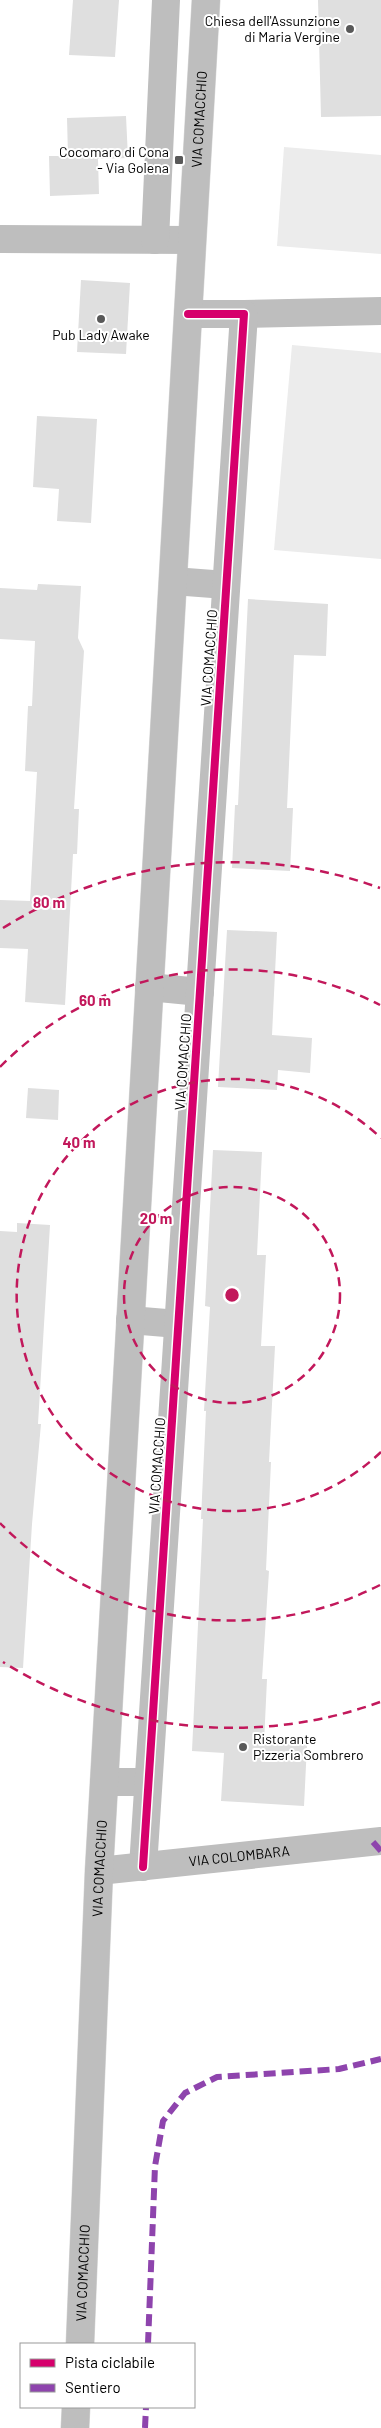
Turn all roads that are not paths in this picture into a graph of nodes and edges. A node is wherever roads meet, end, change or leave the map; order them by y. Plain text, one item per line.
1 (166, 0) edge
2 (206, 0) edge
3 (0, 239) edge
4 (155, 240) junction
5 (192, 240) junction
6 (381, 311) edge
7 (188, 314) junction
8 (244, 314) junction
9 (172, 580) junction
10 (226, 585) junction
11 (149, 987) junction
12 (200, 992) junction
13 (130, 1320) junction
14 (178, 1324) junction
15 (104, 1782) junction
16 (148, 1782) junction
17 (381, 1841) edge
18 (143, 1867) junction
19 (99, 1871) junction
20 (80, 2343) edge
21 (76, 2408) edge
22 (75, 2428) edge

1 - 4 street
2 - 5 street, VIA COMACCHIO
3 - 4 street
4 - 5 street
5 - 7 street, VIA COMACCHIO
6 - 8 street
7 - 8 street
7 - 9 street, VIA COMACCHIO
8 - 10 street, VIA COMACCHIO
9 - 10 street
9 - 11 street, VIA COMACCHIO
10 - 12 street, VIA COMACCHIO
11 - 12 street
11 - 13 street, VIA COMACCHIO
12 - 14 street, VIA COMACCHIO
13 - 14 street
13 - 15 street, VIA COMACCHIO
14 - 16 street, VIA COMACCHIO
15 - 16 street
15 - 19 street, VIA COMACCHIO
16 - 18 street, VIA COMACCHIO
17 - 18 street, VIA COLOMBARA
18 - 19 street, VIA COLOMBARA
19 - 20 street, VIA COMACCHIO
21 - 22 street

